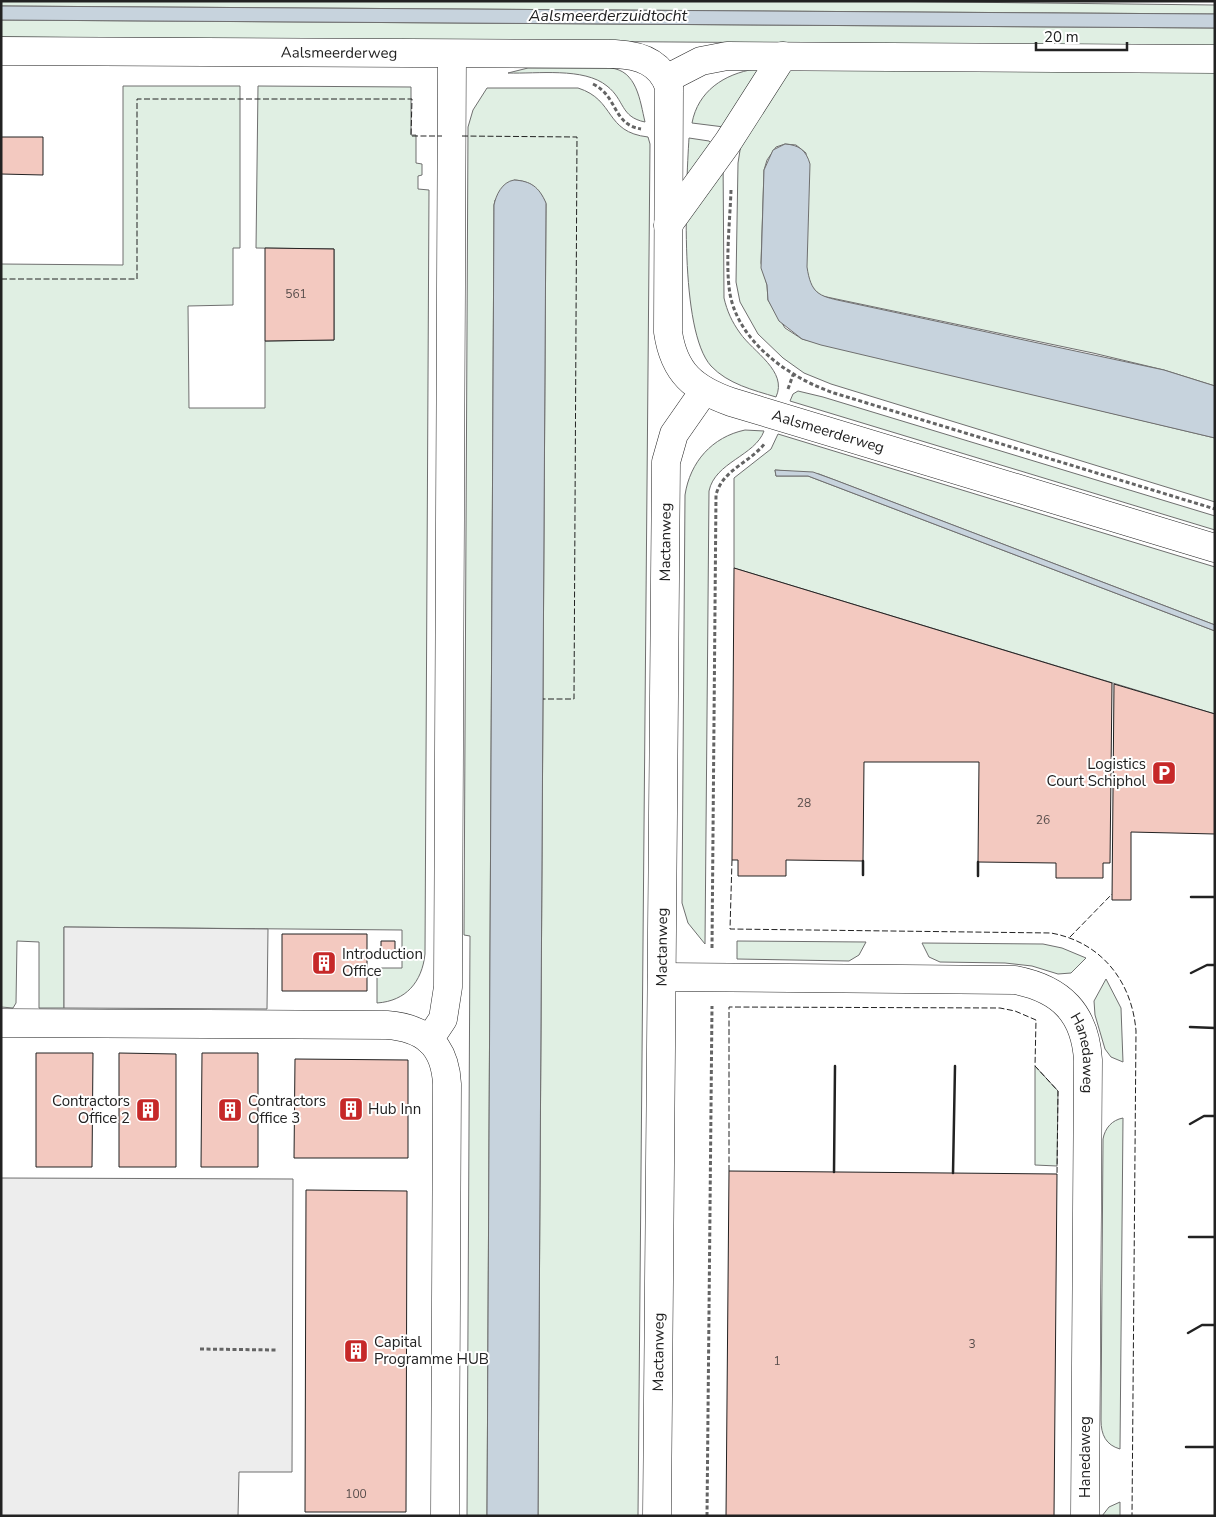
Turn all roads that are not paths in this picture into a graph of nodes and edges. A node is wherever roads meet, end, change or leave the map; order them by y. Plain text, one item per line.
1 (1, 51) edge
2 (452, 54) junction
3 (783, 56) junction
4 (1215, 58) edge
5 (666, 79) junction
6 (668, 225) junction
7 (704, 391) junction
8 (1215, 548) edge
9 (662, 977) junction
10 (1, 1023) edge
11 (430, 1040) junction
12 (445, 1516) edge
13 (657, 1516) edge
14 (1085, 1516) edge

1 - 2 street, Aalsmeerderweg
2 - 5 street, Aalsmeerderweg
2 - 11 street
3 - 4 street
3 - 5 street
3 - 6 street
5 - 6 street, Aalsmeerderweg
6 - 7 street, Aalsmeerderweg
7 - 8 street, Aalsmeerderweg
7 - 9 street, Mactanweg
9 - 13 street, Mactanweg
9 - 14 street, Hanedaweg
10 - 11 street
11 - 12 street

